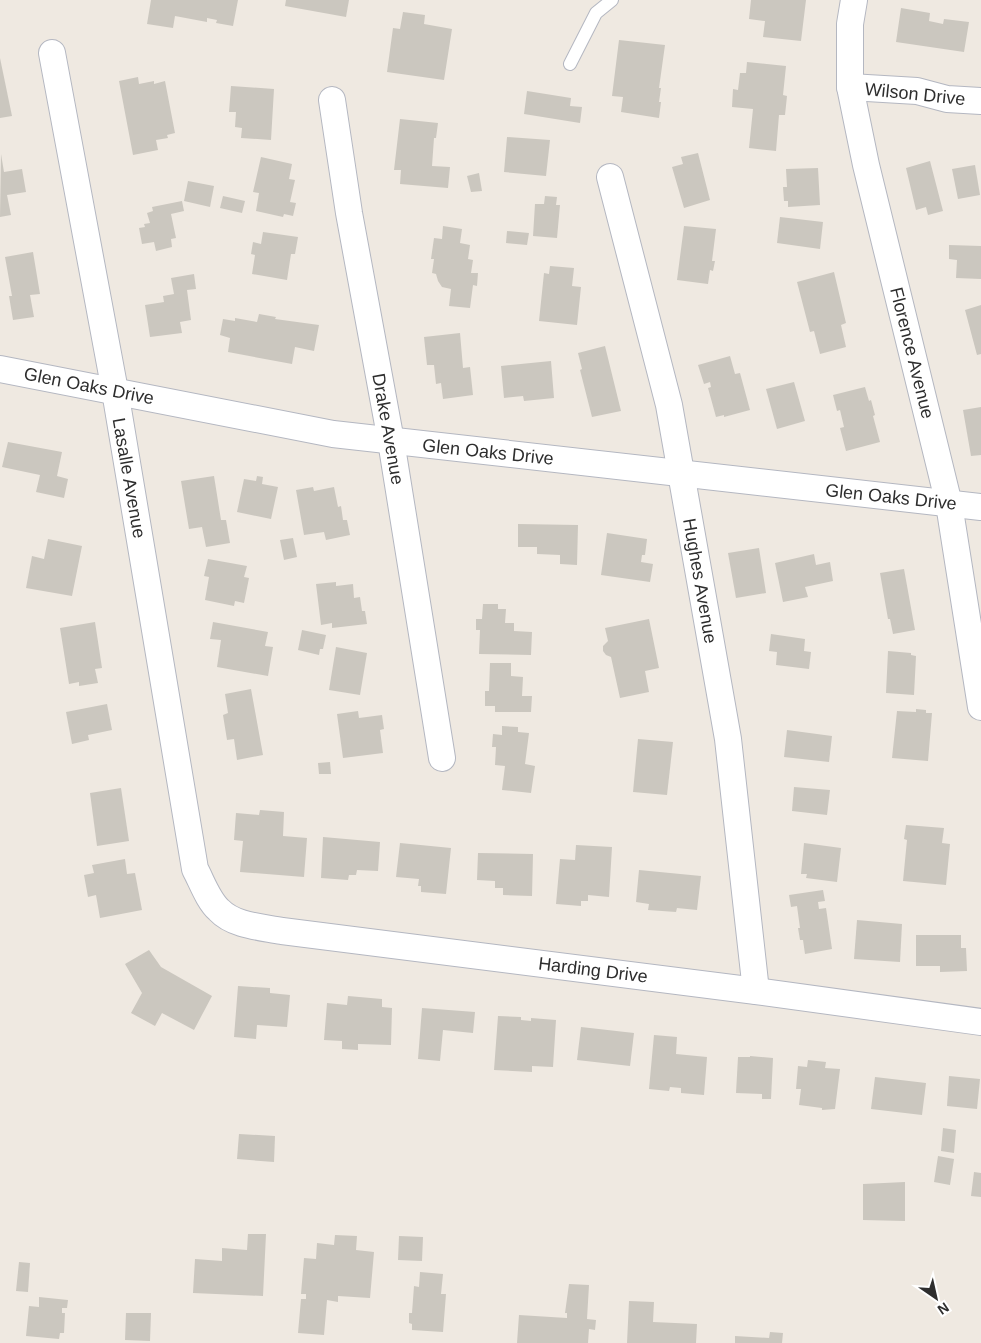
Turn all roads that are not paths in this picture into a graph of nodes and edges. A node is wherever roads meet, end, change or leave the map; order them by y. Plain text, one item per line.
1 (612, 0) edge
2 (854, 0) edge
3 (52, 53) dead end
4 (570, 64) dead end
5 (850, 88) junction
6 (332, 100) dead end
7 (981, 101) edge
8 (610, 177) dead end
9 (0, 369) edge
10 (115, 391) junction
11 (390, 440) junction
12 (681, 474) junction
13 (949, 504) junction
14 (981, 507) edge
15 (981, 707) edge
16 (442, 758) dead end
17 (212, 902) joint
18 (756, 991) junction
19 (981, 1022) edge

1 - 4 lane
2 - 5 street, Florence Avenue
3 - 10 street, Lasalle Avenue
5 - 7 street, Wilson Drive
5 - 13 street, Florence Avenue
6 - 11 street, Drake Avenue
8 - 12 street, Hughes Avenue
9 - 10 street, Glen Oaks Drive
10 - 11 street, Glen Oaks Drive
10 - 17 street, Lasalle Avenue
11 - 12 street, Glen Oaks Drive
11 - 16 street, Drake Avenue
12 - 13 street, Glen Oaks Drive
12 - 18 street, Hughes Avenue
13 - 14 street, Glen Oaks Drive
13 - 15 street, Florence Avenue
17 - 18 street, Harding Drive
18 - 19 street, Harding Drive

